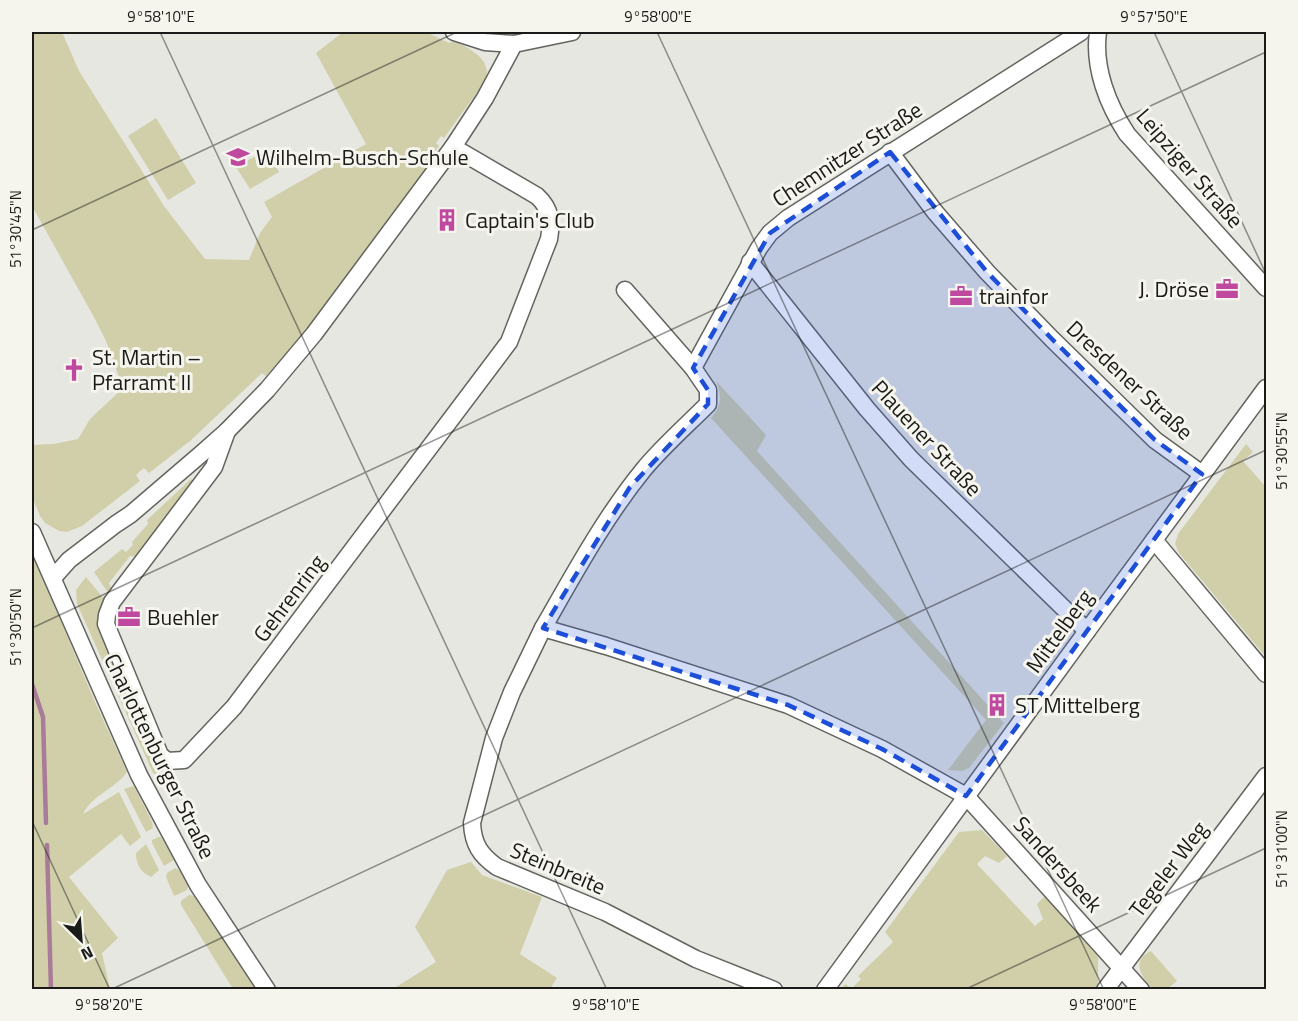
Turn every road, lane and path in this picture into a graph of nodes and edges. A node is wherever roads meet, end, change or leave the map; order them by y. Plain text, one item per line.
1 (454, 32) edge
2 (572, 32) edge
3 (1082, 32) edge
4 (1098, 32) edge
5 (514, 44) junction
6 (453, 147) junction
7 (890, 152) junction
8 (750, 262) junction
9 (1266, 288) edge
10 (625, 290) dead end
11 (693, 368) junction
12 (1266, 388) edge
13 (227, 431) junction
14 (1202, 474) junction
15 (32, 532) edge
16 (1154, 540) junction
17 (52, 579) junction
18 (543, 628) junction
19 (1087, 630) junction
20 (1266, 674) edge
21 (1266, 776) edge
22 (966, 796) junction
23 (1121, 967) junction
24 (267, 990) edge
25 (774, 990) edge
26 (825, 990) edge
27 (1105, 990) edge
28 (1141, 990) edge

1 - 5 street
2 - 5 street
3 - 7 street, Chemnitzer Straße
4 - 9 street, Leipziger Straße
5 - 6 street, Gehrenring
6 - 13 street, Gehrenring
6 - 13 street, Gehrenring
7 - 8 street, Chemnitzer Straße
7 - 14 street, Dresdener Straße
8 - 11 street, Chemnitzer Straße
8 - 19 street, Plauener Straße
10 - 11 street
11 - 18 street, Steinbreite
12 - 14 street, Mittelberg
13 - 17 street, Gehrenring
14 - 16 street, Mittelberg
15 - 17 street, Charlottenburger Straße
16 - 19 street, Mittelberg
16 - 20 street
17 - 24 street, Charlottenburger Straße
18 - 22 street
18 - 25 street, Steinbreite
19 - 22 street, Mittelberg
21 - 23 street, Tegeler Weg
22 - 23 street, Sandersbeek
22 - 26 street, Mittelberg
23 - 27 street, Tegeler Weg
23 - 28 street, Sandersbeek

